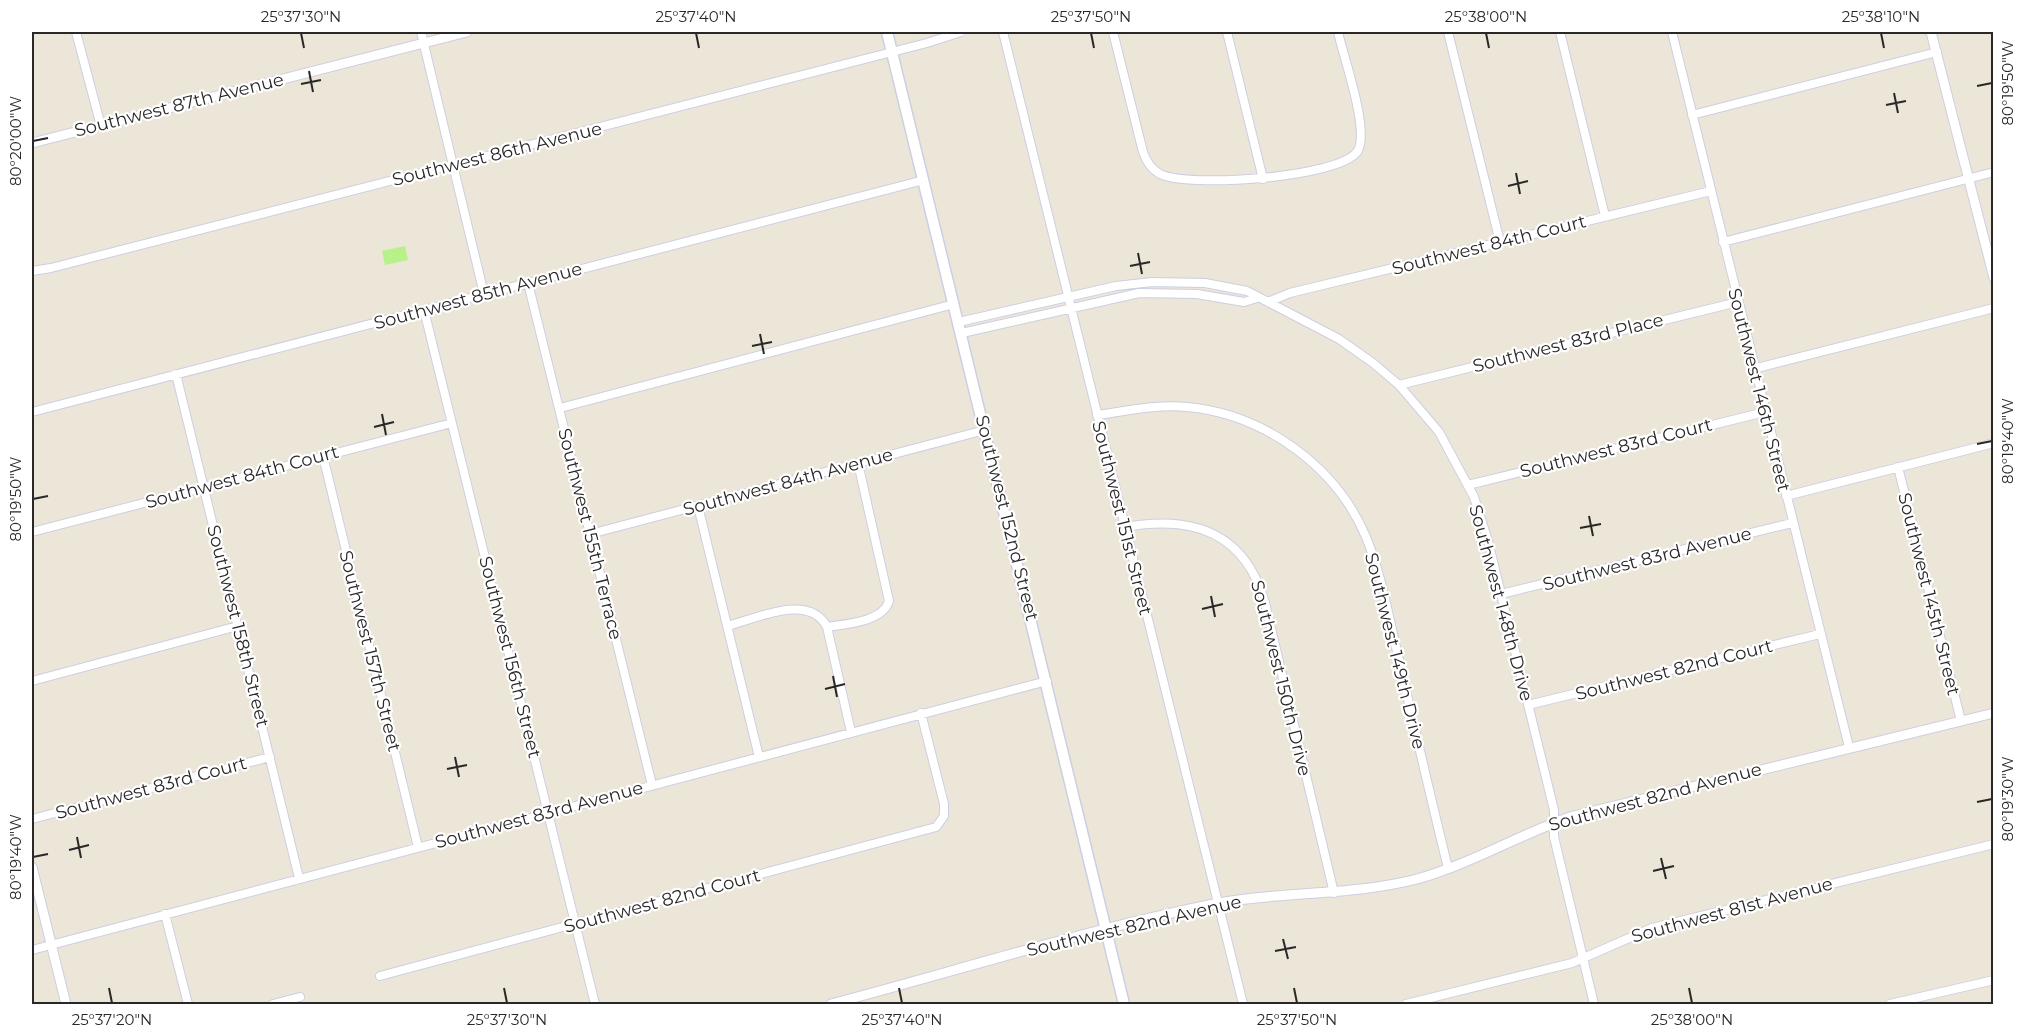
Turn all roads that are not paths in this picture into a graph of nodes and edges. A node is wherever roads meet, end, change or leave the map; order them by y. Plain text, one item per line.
1 (76, 32) edge
2 (421, 32) edge
3 (467, 32) edge
4 (887, 32) edge
5 (961, 32) edge
6 (1003, 32) edge
7 (1113, 32) edge
8 (1227, 32) edge
9 (1338, 32) edge
10 (1448, 32) edge
11 (1560, 32) edge
12 (1672, 32) edge
13 (1931, 32) edge
14 (423, 43) junction
15 (892, 52) junction
16 (1937, 52) junction
17 (1692, 115) junction
18 (101, 126) junction
19 (32, 143) edge
20 (453, 165) junction
21 (1994, 172) edge
22 (1263, 179) junction
23 (1968, 179) junction
24 (924, 180) junction
25 (1711, 191) junction
26 (1605, 216) junction
27 (1500, 242) junction
28 (1723, 242) junction
29 (32, 271) edge
30 (1994, 278) edge
31 (528, 283) junction
32 (484, 294) junction
33 (1067, 296) junction
34 (1257, 298) junction
35 (1268, 302) junction
36 (1738, 302) junction
37 (954, 304) junction
38 (1071, 307) junction
39 (1994, 308) edge
40 (424, 310) junction
41 (960, 328) junction
42 (1753, 369) junction
43 (176, 374) junction
44 (1399, 386) junction
45 (560, 408) junction
46 (32, 412) edge
47 (1765, 412) junction
48 (1097, 415) junction
49 (452, 423) junction
50 (985, 430) junction
51 (1994, 443) edge
52 (323, 456) junction
53 (858, 463) junction
54 (1898, 467) junction
55 (1468, 485) junction
56 (204, 487) junction
57 (1786, 495) junction
58 (698, 506) junction
59 (1792, 524) junction
60 (1125, 527) junction
61 (32, 532) edge
62 (590, 534) junction
63 (1501, 594) junction
64 (727, 626) junction
65 (238, 627) junction
66 (827, 627) junction
67 (1820, 634) junction
68 (32, 681) edge
69 (1047, 681) junction
70 (1528, 705) junction
71 (921, 713) junction
72 (1994, 713) edge
73 (1961, 721) junction
74 (851, 732) junction
75 (1849, 747) junction
76 (270, 757) junction
77 (759, 757) junction
78 (652, 785) junction
79 (548, 813) junction
80 (32, 819) edge
81 (1554, 823) junction
82 (1994, 844) edge
83 (418, 847) junction
84 (32, 867) edge
85 (1448, 868) junction
86 (299, 878) junction
87 (1334, 893) junction
88 (1218, 903) junction
89 (165, 914) junction
90 (575, 924) junction
91 (1107, 930) junction
92 (51, 944) junction
93 (32, 950) edge
94 (1583, 958) junction
95 (380, 976) dead end
96 (1992, 980) edge
97 (1994, 991) edge
98 (300, 998) dead end
99 (1911, 1002) edge
100 (66, 1005) edge
101 (188, 1005) edge
102 (273, 1005) edge
103 (595, 1005) edge
104 (831, 1005) edge
105 (1125, 1005) edge
106 (1243, 1005) edge
107 (1406, 1005) edge
108 (1594, 1005) edge
109 (1890, 1005) edge

1 - 18 street
2 - 14 street
3 - 14 street, Southwest 87th Avenue
4 - 15 main road, Southwest 152nd Street
5 - 15 street, Southwest 86th Avenue
6 - 33 street, Southwest 151st Street
7 - 22 street
8 - 22 street
9 - 22 street
10 - 27 street
11 - 26 street
12 - 17 street, Southwest 146th Street
13 - 16 street
14 - 18 street, Southwest 87th Avenue
14 - 20 street
15 - 20 street, Southwest 86th Avenue
15 - 24 main road, Southwest 152nd Street
16 - 17 street
16 - 23 street
17 - 25 street, Southwest 146th Street
18 - 19 street, Southwest 87th Avenue
20 - 29 street, Southwest 86th Avenue
20 - 32 street
21 - 23 street
23 - 28 street
23 - 30 street
24 - 31 street, Southwest 85th Avenue
24 - 37 main road, Southwest 152nd Street
25 - 26 street, Southwest 84th Court
25 - 28 street, Southwest 146th Street
26 - 27 street, Southwest 84th Court
27 - 35 street, Southwest 84th Court
28 - 36 street, Southwest 146th Street
31 - 32 street, Southwest 85th Avenue
31 - 45 street, Southwest 155th Terrace
32 - 40 street, Southwest 85th Avenue
33 - 34 street
33 - 38 street, Southwest 151st Street
33 - 41 street
34 - 35 street, Southwest 148th Drive
34 - 38 street
35 - 44 street, Southwest 148th Drive
36 - 42 street, Southwest 146th Street
36 - 44 street, Southwest 83rd Place
37 - 41 main road, Southwest 152nd Street
37 - 45 street
38 - 41 street
38 - 48 street, Southwest 151st Street
39 - 42 street
40 - 43 street, Southwest 85th Avenue
40 - 49 street, Southwest 156th Street
41 - 50 main road, Southwest 152nd Street
42 - 47 street, Southwest 146th Street
43 - 46 street, Southwest 85th Avenue
43 - 56 street, Southwest 158th Street
44 - 55 street, Southwest 148th Drive
45 - 62 street, Southwest 155th Terrace
47 - 55 street, Southwest 83rd Court
47 - 57 street, Southwest 146th Street
48 - 60 street, Southwest 151st Street
48 - 85 street, Southwest 149th Drive
49 - 52 street, Southwest 84th Court
49 - 79 street, Southwest 156th Street
50 - 53 street, Southwest 84th Avenue
50 - 69 main road, Southwest 152nd Street
51 - 54 street
52 - 56 street, Southwest 84th Court
52 - 83 street, Southwest 157th Street
53 - 58 street, Southwest 84th Avenue
53 - 66 street
54 - 57 street
54 - 73 street, Southwest 145th Street
55 - 63 street, Southwest 148th Drive
56 - 61 street, Southwest 84th Court
56 - 65 street, Southwest 158th Street
57 - 59 street, Southwest 146th Street
58 - 62 street, Southwest 84th Avenue
58 - 64 street
59 - 63 street, Southwest 83rd Avenue
59 - 67 street, Southwest 146th Street
60 - 87 street, Southwest 150th Drive
60 - 88 street, Southwest 151st Street
62 - 78 street, Southwest 155th Terrace
63 - 70 street, Southwest 148th Drive
64 - 66 street
64 - 77 street
65 - 68 street
65 - 76 street, Southwest 158th Street
66 - 74 street
67 - 70 street, Southwest 82nd Court
67 - 75 street, Southwest 146th Street
69 - 71 street, Southwest 83rd Avenue
69 - 91 main road, Southwest 152nd Street
70 - 81 street, Southwest 148th Drive
71 - 74 street, Southwest 83rd Avenue
71 - 90 street, Southwest 82nd Court
72 - 73 street, Southwest 82nd Avenue
73 - 75 street, Southwest 82nd Avenue
74 - 77 street, Southwest 83rd Avenue
75 - 81 street, Southwest 82nd Avenue
76 - 80 street, Southwest 83rd Court
76 - 86 street, Southwest 158th Street
77 - 78 street, Southwest 83rd Avenue
78 - 79 street, Southwest 83rd Avenue
79 - 83 street, Southwest 83rd Avenue
79 - 90 street, Southwest 156th Street
81 - 85 street, Southwest 82nd Avenue
81 - 94 street, Southwest 148th Drive
82 - 94 street, Southwest 81st Avenue
83 - 86 street, Southwest 83rd Avenue
84 - 92 street
85 - 87 street, Southwest 82nd Avenue
86 - 89 street, Southwest 83rd Avenue
87 - 88 street, Southwest 82nd Avenue
88 - 91 street, Southwest 82nd Avenue
88 - 106 street, Southwest 151st Street
89 - 92 street, Southwest 83rd Avenue
89 - 101 street
90 - 95 street, Southwest 82nd Court
90 - 103 street, Southwest 156th Street
91 - 104 street, Southwest 82nd Avenue
91 - 105 main road, Southwest 152nd Street
92 - 93 street, Southwest 83rd Avenue
92 - 100 street
94 - 107 street, Southwest 81st Avenue
94 - 108 street, Southwest 148th Drive
96 - 97 street
96 - 99 street
98 - 102 street
99 - 109 street

